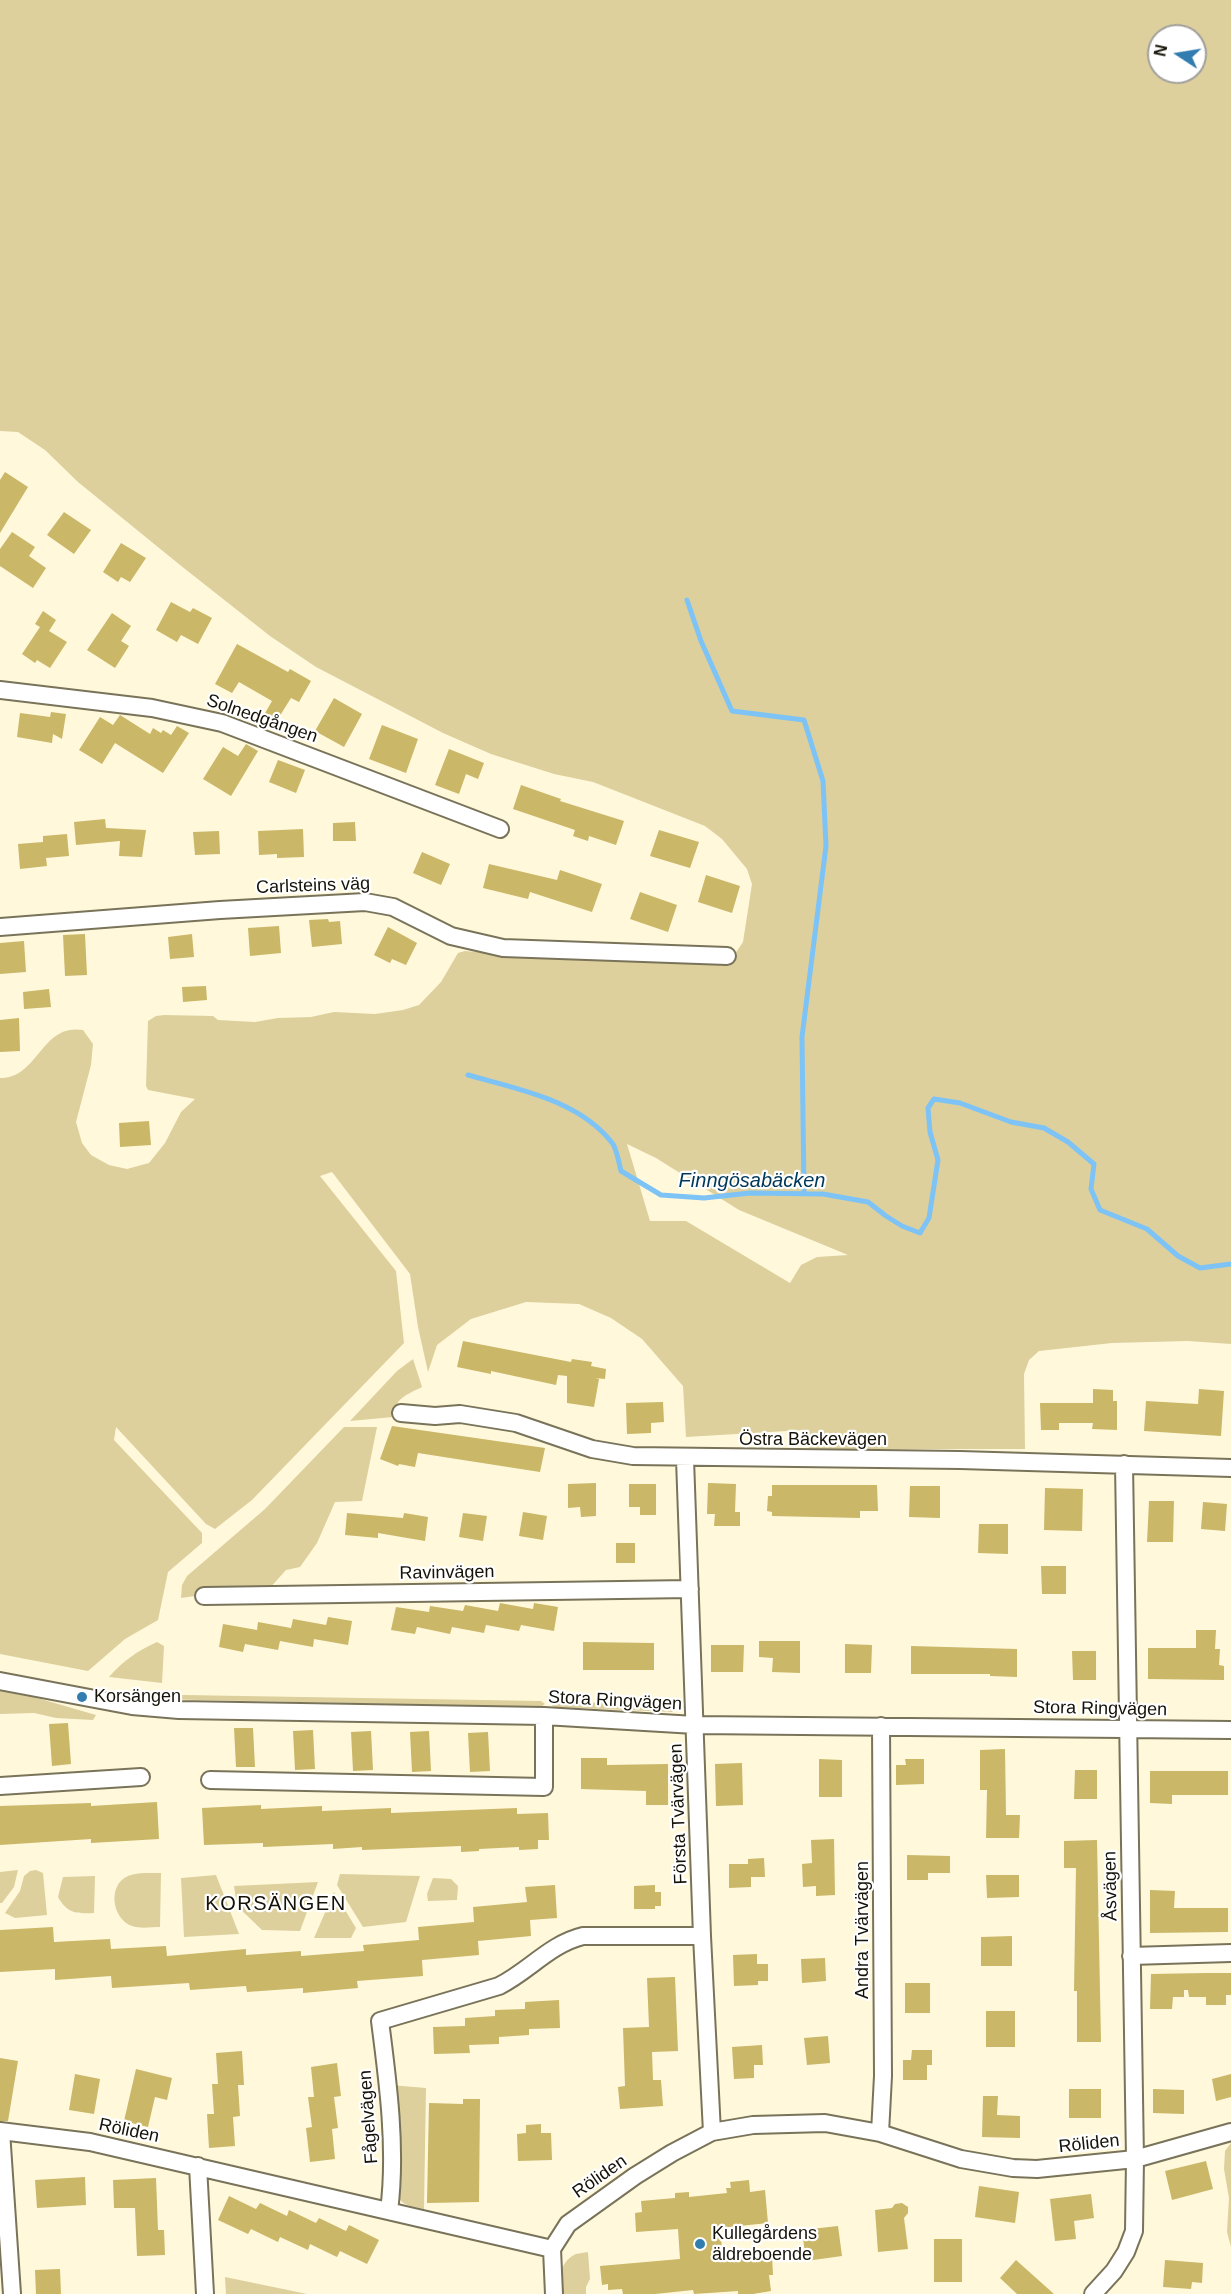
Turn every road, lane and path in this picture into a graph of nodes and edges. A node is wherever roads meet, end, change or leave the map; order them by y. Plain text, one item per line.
1 (0, 690) edge
2 (500, 829) dead end
3 (0, 927) edge
4 (728, 956) dead end
5 (401, 1413) dead end
6 (686, 1459) junction
7 (1124, 1464) junction
8 (1231, 1468) edge
9 (690, 1589) junction
10 (204, 1596) dead end
11 (0, 1681) edge
12 (544, 1716) junction
13 (695, 1725) junction
14 (881, 1726) junction
15 (1128, 1730) junction
16 (1231, 1730) edge
17 (141, 1777) dead end
18 (210, 1780) dead end
19 (0, 1786) edge
20 (702, 1936) junction
21 (1231, 1953) edge
22 (1131, 1956) junction
23 (0, 2131) edge
24 (712, 2132) junction
25 (1231, 2132) edge
26 (880, 2133) junction
27 (1135, 2159) junction
28 (198, 2166) junction
29 (389, 2211) junction
30 (552, 2250) junction
31 (12, 2294) edge
32 (205, 2294) edge
33 (554, 2294) edge
34 (1093, 2294) edge

1 - 2 street, Solnedgången
3 - 4 street, Carlsteins väg
5 - 6 street, Östra Bäckevägen
6 - 7 street, Östra Bäckevägen
6 - 9 street, Första Tvärvägen
7 - 8 street, Östra Bäckevägen
7 - 15 street, Åsvägen
9 - 10 street, Ravinvägen
9 - 13 street, Första Tvärvägen
11 - 12 street, Stora Ringvägen
12 - 13 street, Stora Ringvägen
12 - 18 street
13 - 14 street, Stora Ringvägen
13 - 20 street, Första Tvärvägen
14 - 15 street, Stora Ringvägen
14 - 26 street, Andra Tvärvägen
15 - 16 street, Stora Ringvägen
15 - 22 street, Åsvägen
17 - 19 street
20 - 24 street, Första Tvärvägen
20 - 29 street, Fågelvägen
21 - 22 street
22 - 27 street, Åsvägen
23 - 28 street, Röliden
23 - 31 street
24 - 26 street, Röliden
24 - 30 street, Röliden
25 - 27 street, Röliden
26 - 27 street, Röliden
27 - 34 street, Åsvägen
28 - 29 street, Röliden
28 - 32 street
29 - 30 street, Röliden
30 - 33 street

